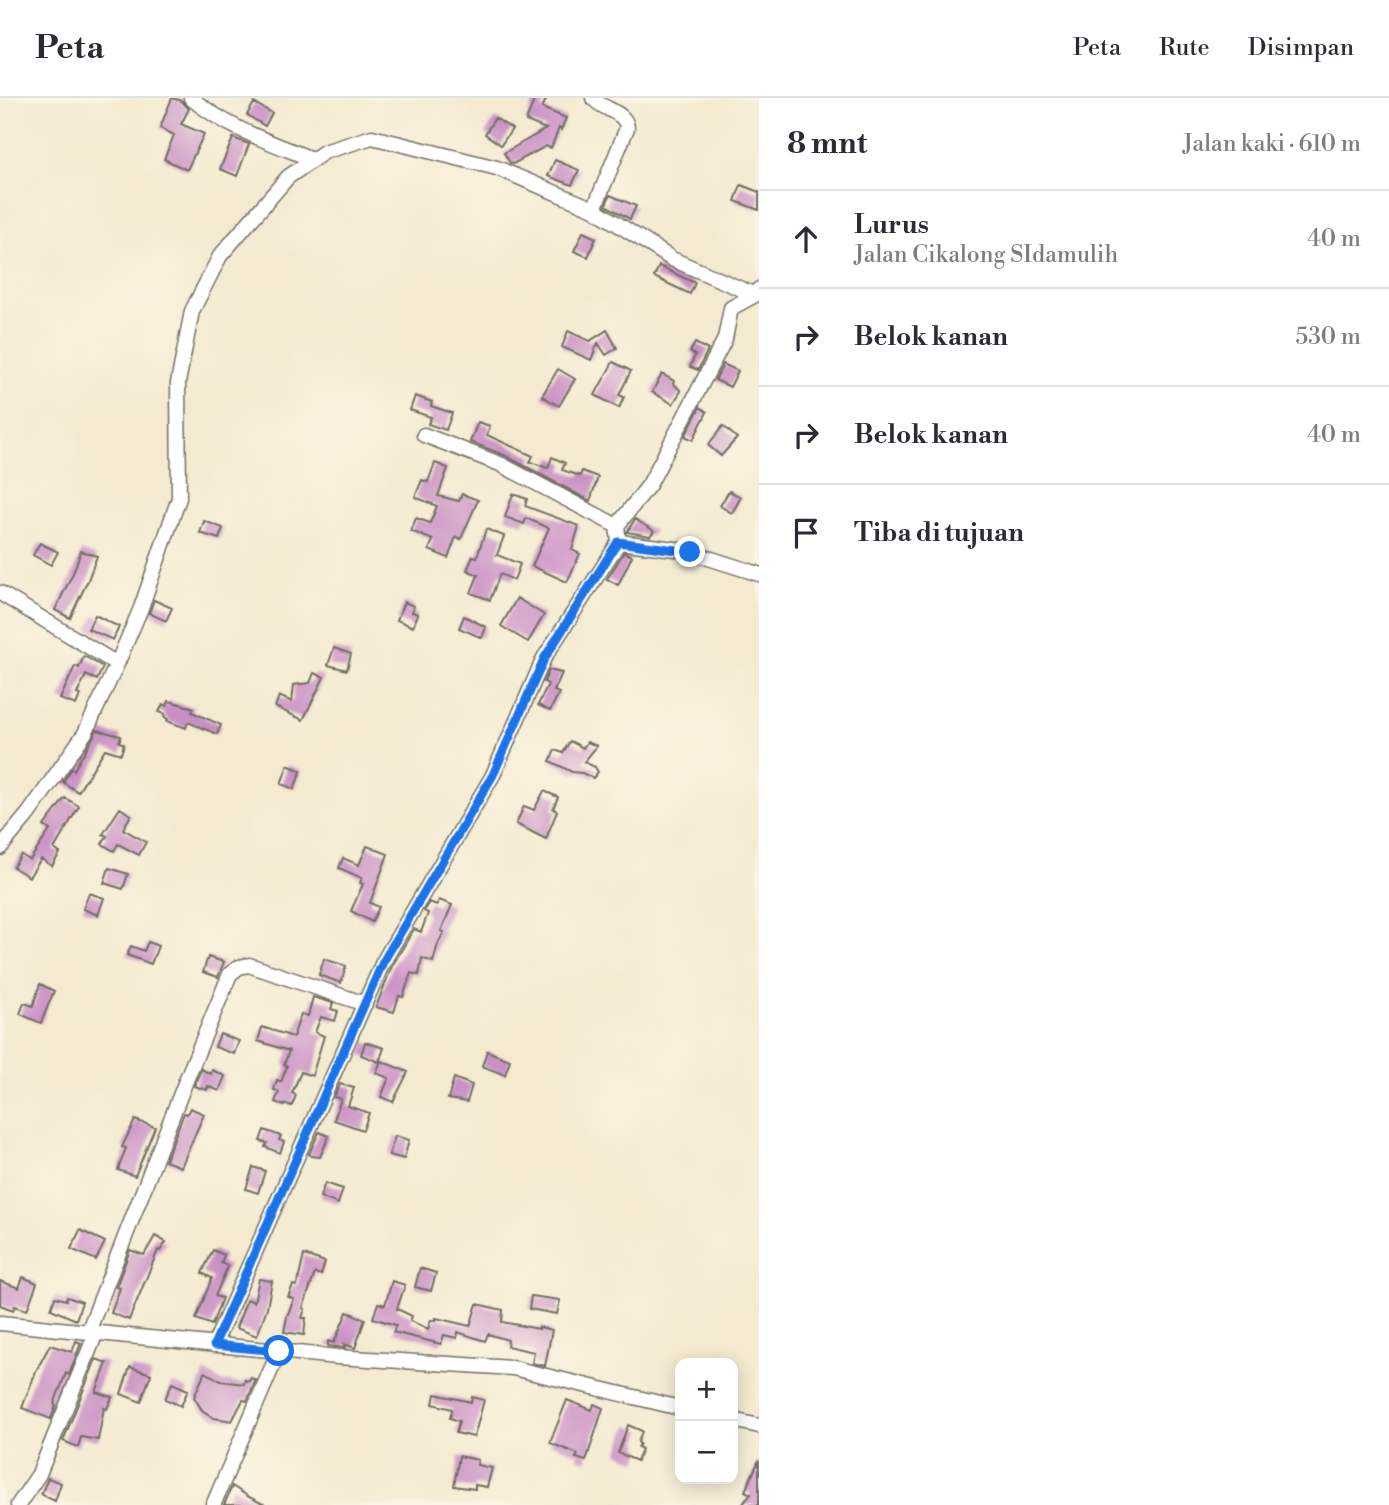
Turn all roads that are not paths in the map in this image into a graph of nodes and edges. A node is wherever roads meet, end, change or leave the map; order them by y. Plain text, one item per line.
1 (191, 98) edge
2 (593, 98) edge
3 (312, 159) junction
4 (594, 209) junction
5 (757, 292) edge
6 (424, 435) dead end
7 (617, 526) junction
8 (618, 542) junction
9 (759, 574) edge
10 (0, 593) edge
11 (117, 664) junction
12 (0, 848) edge
13 (365, 1004) junction
14 (0, 1323) edge
15 (92, 1333) junction
16 (214, 1345) junction
17 (279, 1351) junction
18 (675, 1408) edge
19 (738, 1421) edge
20 (759, 1424) edge
21 (214, 1503) dead end
22 (18, 1505) edge

1 - 3 street
2 - 4 street
3 - 4 street
3 - 11 street
4 - 5 street
5 - 7 street
6 - 7 street
7 - 8 street
8 - 9 street
8 - 13 street
10 - 11 street
11 - 12 street
13 - 15 street
13 - 16 street
14 - 15 street
15 - 16 street
15 - 22 street
16 - 17 street
17 - 18 street
17 - 21 street
19 - 20 street

